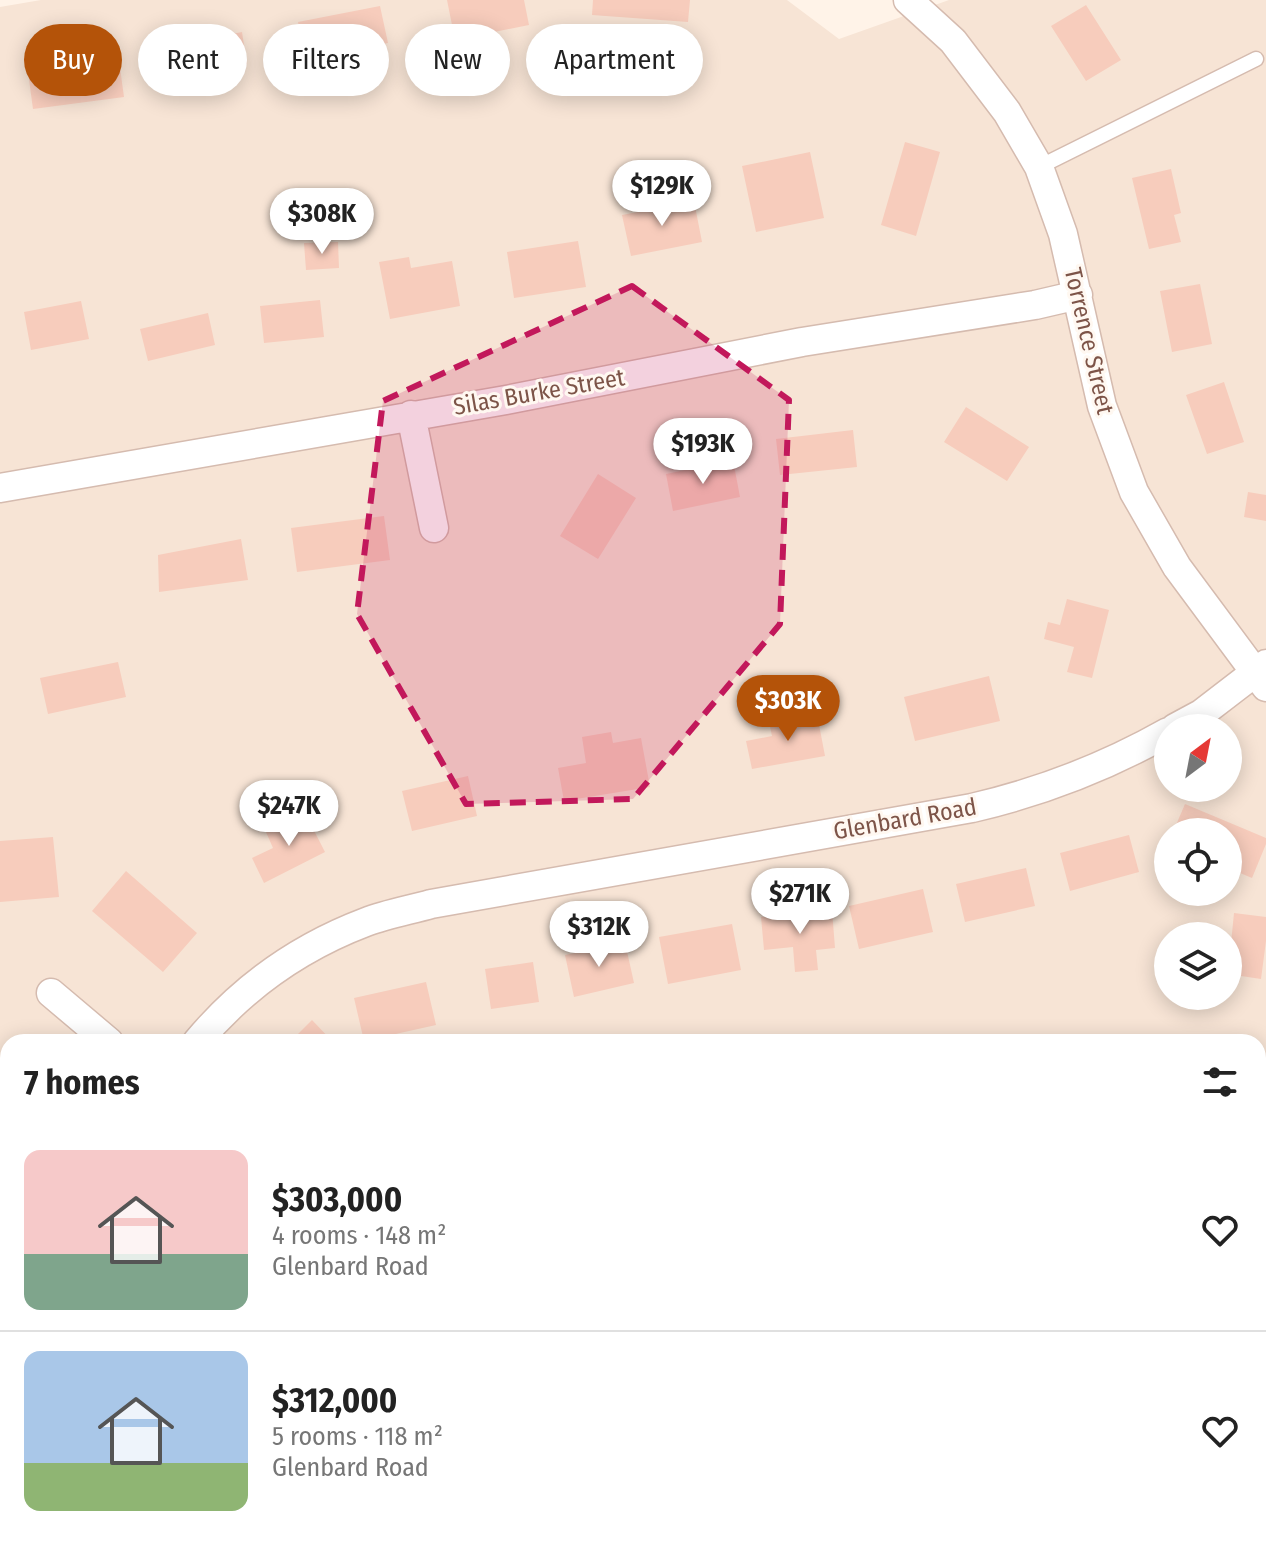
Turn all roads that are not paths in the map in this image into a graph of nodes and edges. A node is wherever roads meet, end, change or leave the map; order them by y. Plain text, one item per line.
1 (908, 0) edge
2 (1256, 59) dead end
3 (1039, 167) junction
4 (1078, 295) junction
5 (411, 415) junction
6 (0, 488) edge
7 (434, 528) dead end
8 (1263, 675) edge
9 (1201, 714) edge
10 (1154, 739) edge
11 (51, 993) dead end
12 (100, 1034) edge
13 (204, 1034) edge

1 - 3 street, Torrence Street
2 - 3 lane
3 - 4 street, Torrence Street
4 - 5 street, Silas Burke Street
4 - 8 street, Torrence Street
5 - 6 street, Silas Burke Street
5 - 7 street
8 - 9 street
10 - 13 street, Glenbard Road
11 - 12 street

